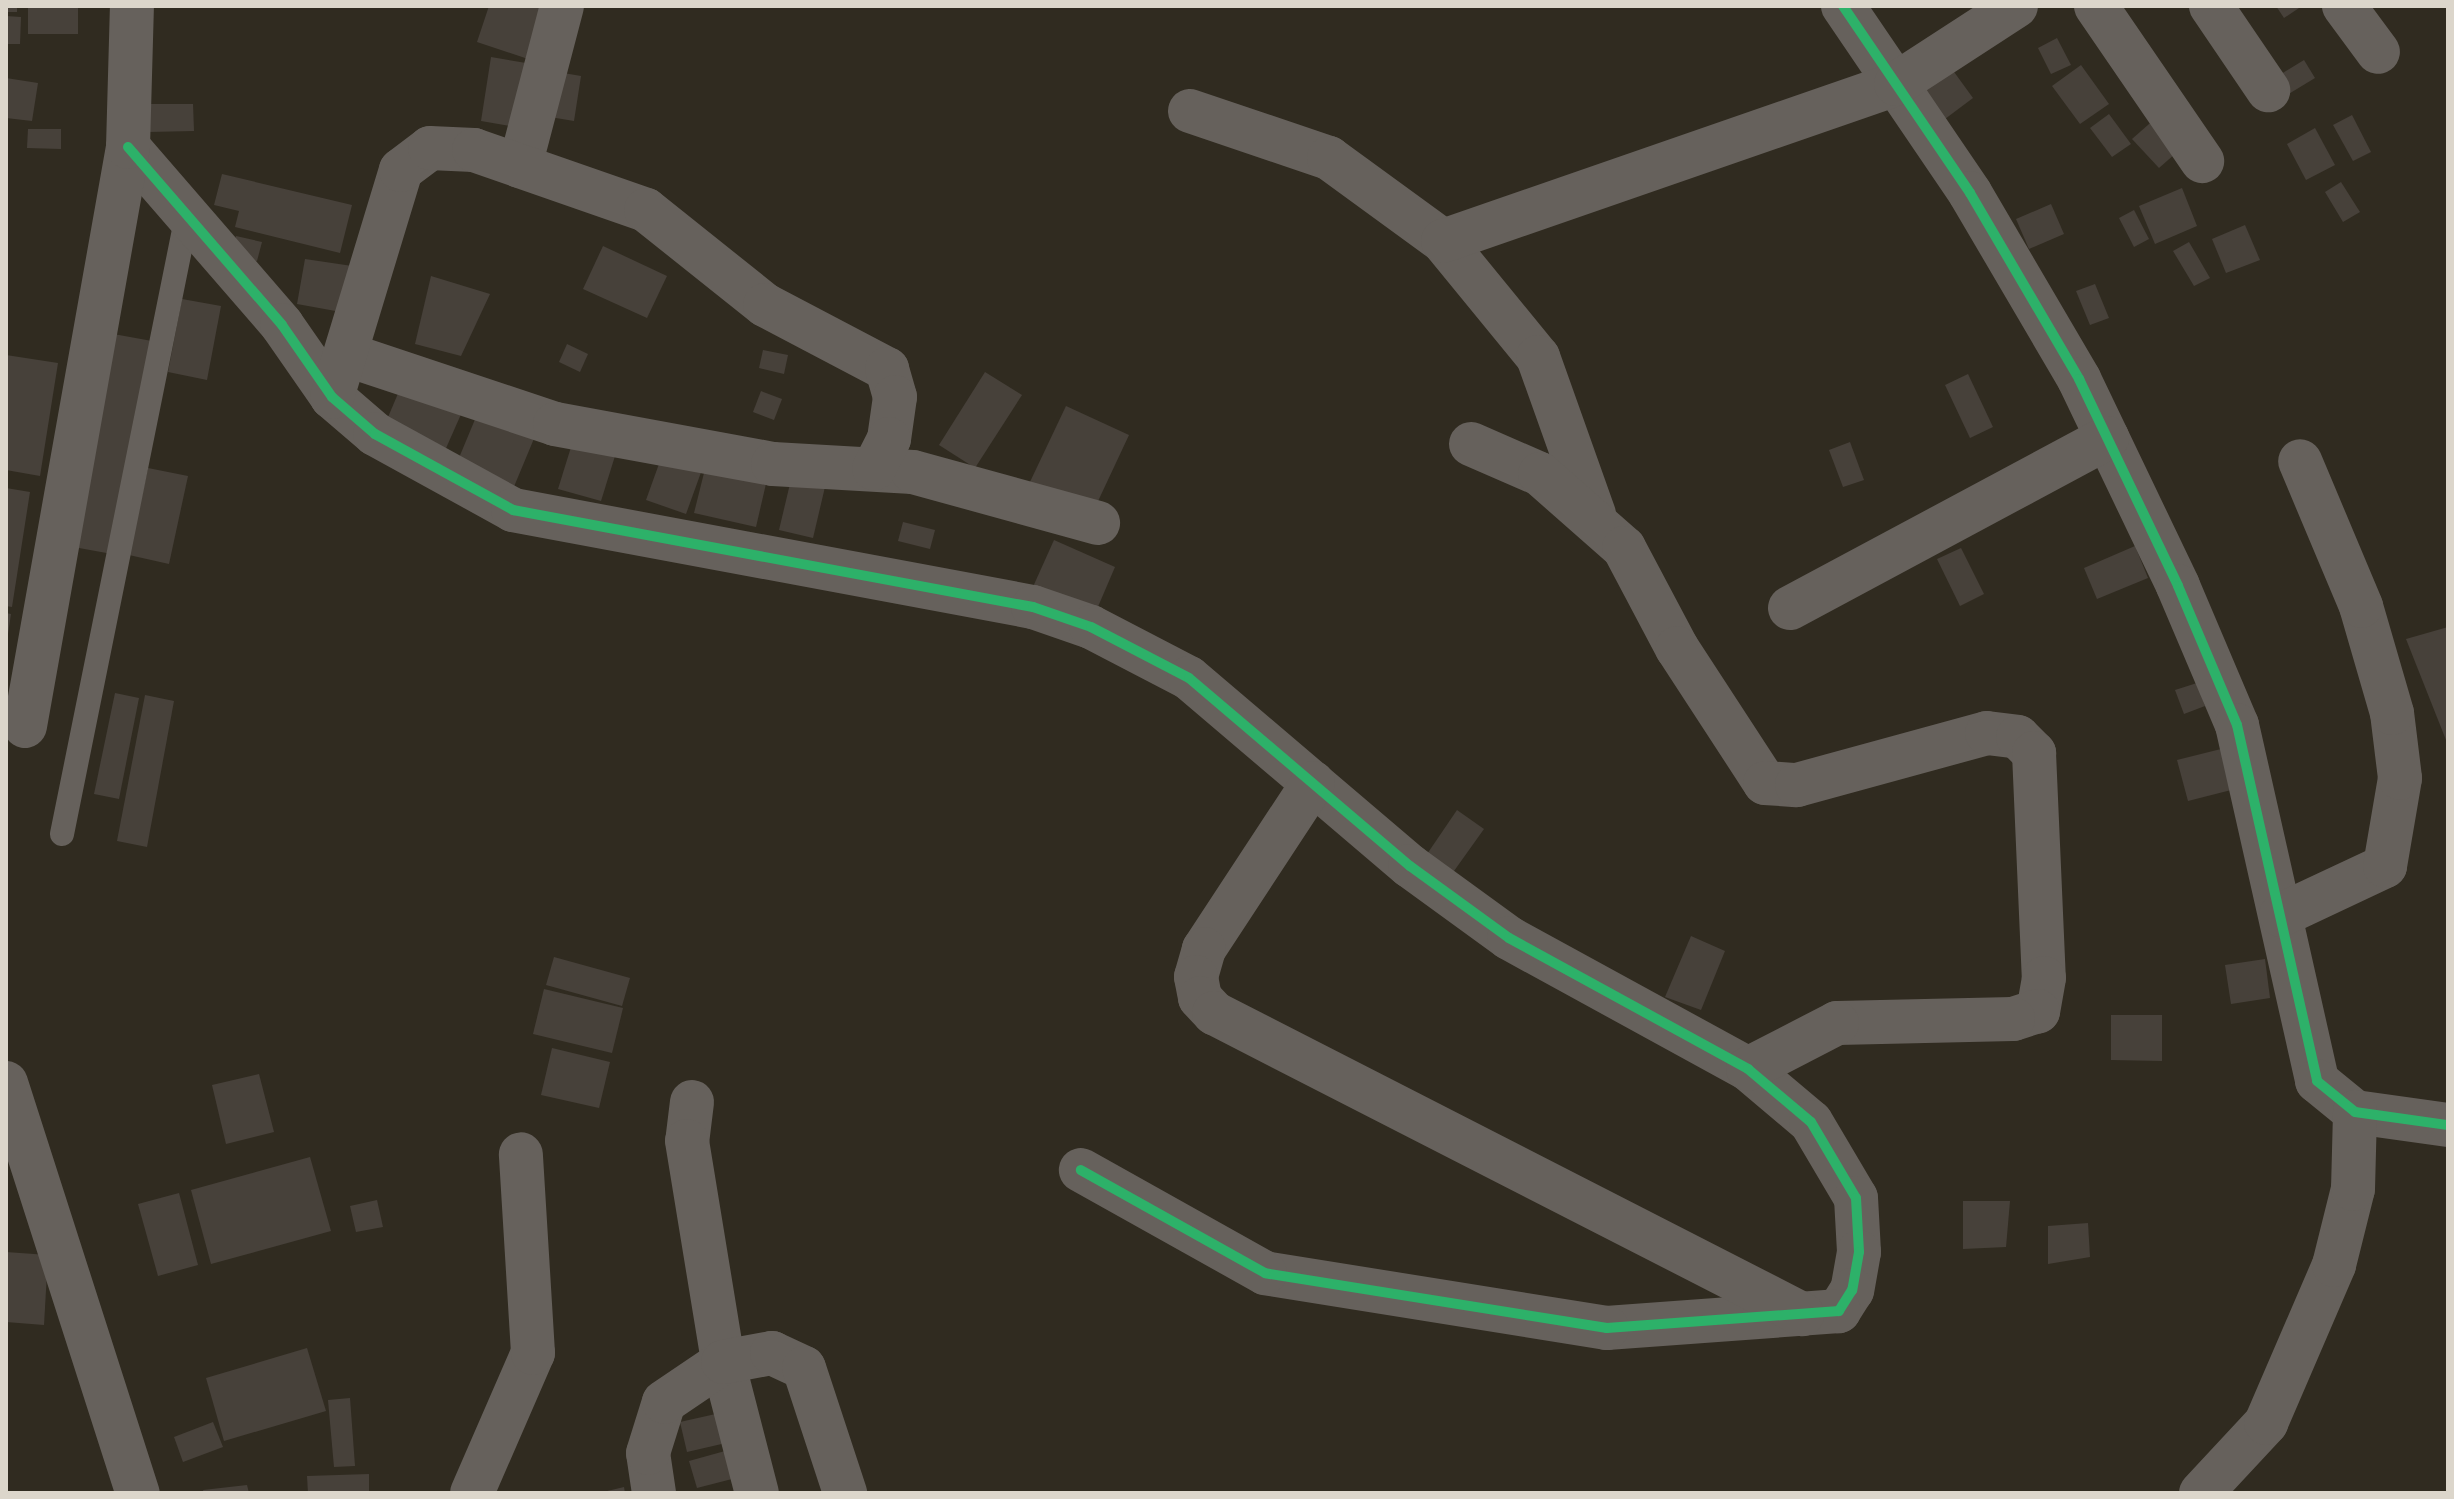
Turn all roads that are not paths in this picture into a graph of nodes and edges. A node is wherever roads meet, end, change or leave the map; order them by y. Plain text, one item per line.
1 (132, 6) edge
2 (562, 6) edge
3 (1843, 6) edge
4 (2016, 6) edge
5 (2096, 6) edge
6 (2211, 6) edge
7 (2344, 6) edge
8 (2378, 52) dead end
9 (1896, 84) junction
10 (2268, 90) dead end
11 (1190, 111) dead end
12 (128, 147) junction
13 (2202, 161) dead end
14 (520, 166) junction
15 (187, 215) junction
16 (1443, 241) junction
17 (348, 355) junction
18 (332, 397) junction
19 (2107, 438) junction
20 (1471, 444) dead end
21 (2300, 461) dead end
22 (874, 468) junction
23 (1594, 514) junction
24 (1098, 523) dead end
25 (1790, 608) dead end
26 (25, 726) dead end
27 (1313, 783) junction
28 (62, 834) dead end
29 (2281, 915) junction
30 (1748, 1069) junction
31 (6, 1083) edge
32 (692, 1102) dead end
33 (2355, 1112) junction
34 (2446, 1114) edge
35 (521, 1154) dead end
36 (1081, 1170) dead end
37 (1802, 1314) junction
38 (723, 1362) junction
39 (138, 1493) edge
40 (472, 1493) edge
41 (654, 1493) edge
42 (757, 1493) edge
43 (845, 1493) edge
44 (2201, 1493) edge

1 - 12 street
2 - 14 street
3 - 9 street
4 - 9 street
5 - 13 street
6 - 10 street
7 - 8 street
9 - 16 street
9 - 19 street
11 - 16 street
12 - 15 street
12 - 26 street
14 - 17 street
14 - 22 street
15 - 18 street
15 - 28 lane
16 - 23 street
17 - 18 street
17 - 22 street
18 - 27 street
19 - 25 street
19 - 29 street
20 - 23 street
21 - 29 street
22 - 24 street
23 - 30 street
27 - 30 street
27 - 37 street
29 - 33 street
30 - 37 street
31 - 39 street
32 - 38 street
33 - 34 street
33 - 44 street
35 - 40 street
36 - 37 street
38 - 41 street
38 - 42 street
38 - 43 street

